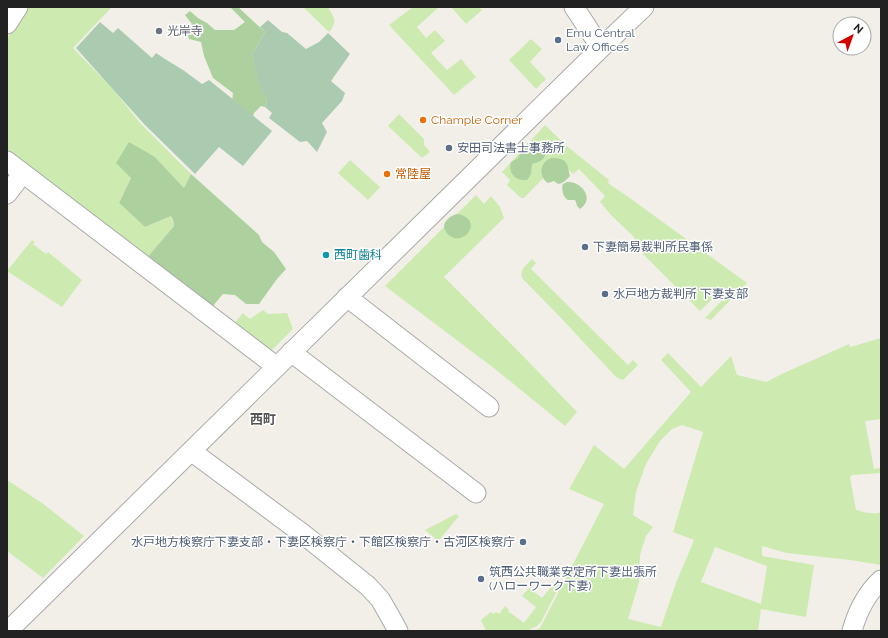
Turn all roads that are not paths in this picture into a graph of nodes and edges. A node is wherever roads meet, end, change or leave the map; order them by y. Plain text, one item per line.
1 (18, 7) edge
2 (574, 7) edge
3 (644, 7) edge
4 (7, 24) edge
5 (600, 48) junction
6 (7, 161) edge
7 (23, 174) junction
8 (7, 194) edge
9 (347, 298) junction
10 (292, 352) junction
11 (277, 366) junction
12 (489, 407) dead end
13 (191, 451) junction
14 (476, 493) dead end
15 (881, 580) edge
16 (8, 631) edge
17 (398, 631) edge
18 (852, 631) edge

1 - 4 street
2 - 5 street
3 - 5 street
5 - 9 street
6 - 7 street
7 - 8 street
7 - 11 street
9 - 10 street
9 - 12 street
10 - 11 street
10 - 14 street
11 - 13 street
13 - 16 street
13 - 17 street
15 - 18 street

